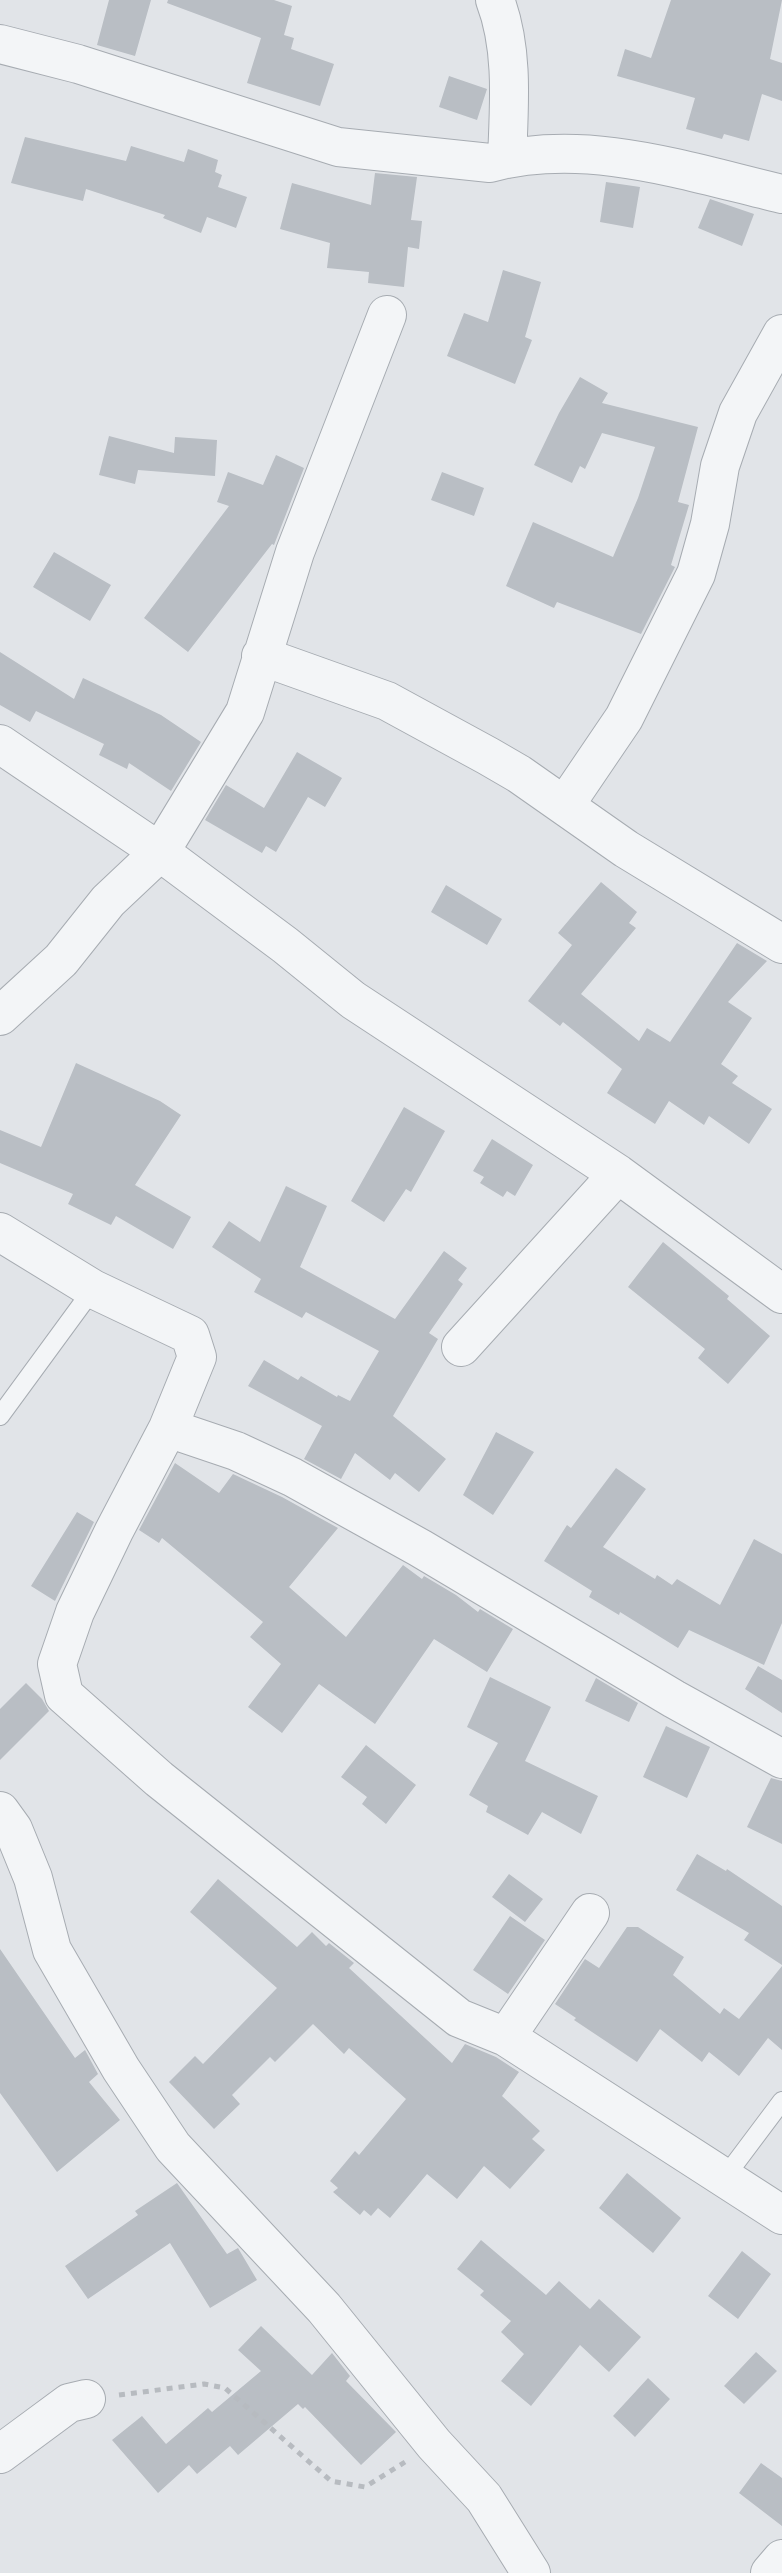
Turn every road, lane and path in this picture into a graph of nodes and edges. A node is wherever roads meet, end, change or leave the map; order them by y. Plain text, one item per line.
1 (495, 0) edge
2 (0, 44) edge
3 (507, 159) junction
4 (782, 194) edge
5 (387, 315) dead end
6 (782, 334) edge
7 (261, 656) junction
8 (0, 744) edge
9 (565, 805) junction
10 (160, 852) junction
11 (782, 944) edge
12 (0, 1016) edge
13 (618, 1174) junction
14 (0, 1232) edge
15 (93, 1289) junction
16 (782, 1294) edge
17 (461, 1347) dead end
18 (0, 1416) edge
19 (168, 1428) junction
20 (782, 1759) edge
21 (0, 1811) edge
22 (590, 1913) dead end
23 (506, 2037) junction
24 (782, 2101) edge
25 (725, 2177) junction
26 (782, 2215) edge
27 (86, 2399) joint
28 (434, 2444) junction
29 (0, 2454) edge
30 (782, 2559) edge
31 (531, 2573) edge
32 (770, 2573) edge

1 - 3 street
2 - 3 street
3 - 4 street
5 - 7 street
6 - 9 street
7 - 9 street
7 - 10 street
8 - 10 street
9 - 11 street
10 - 12 street
10 - 13 street
13 - 16 street
13 - 17 street
14 - 15 street
15 - 18 lane
15 - 19 street
19 - 20 street
19 - 23 street
21 - 28 street
22 - 23 street
23 - 25 street
24 - 25 lane
25 - 26 street
27 - 28 path
27 - 29 street
28 - 31 street
30 - 32 street

